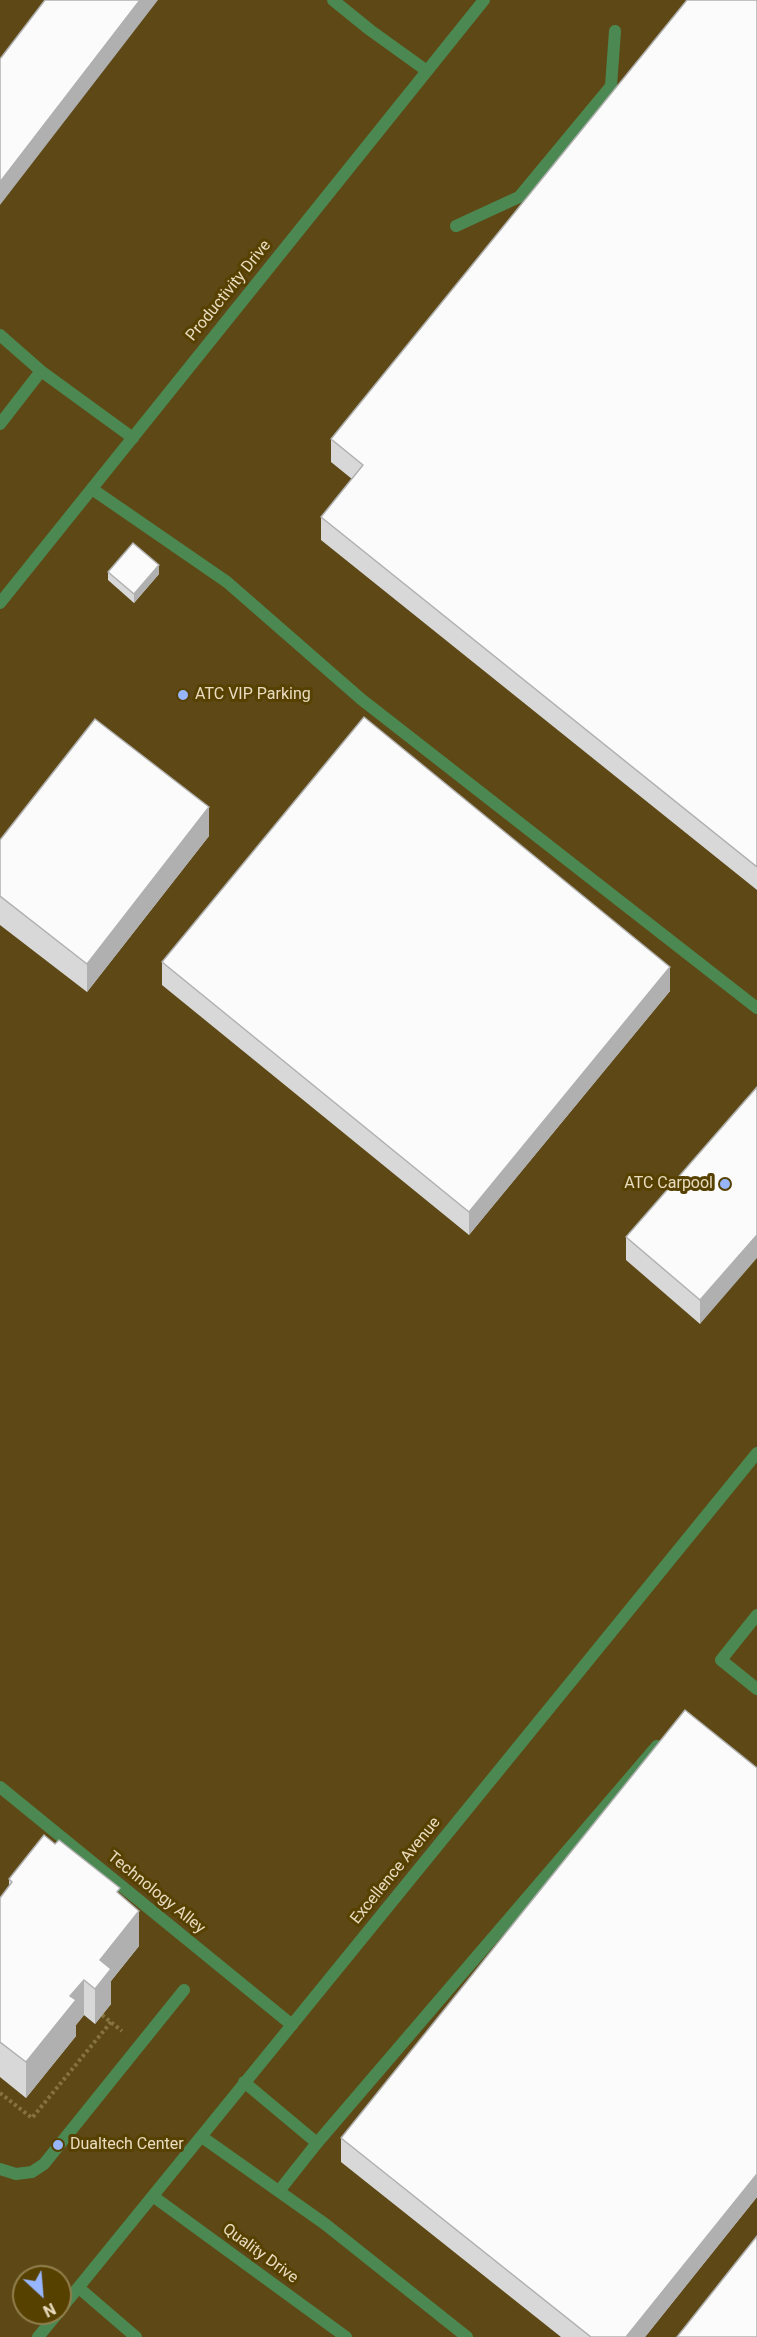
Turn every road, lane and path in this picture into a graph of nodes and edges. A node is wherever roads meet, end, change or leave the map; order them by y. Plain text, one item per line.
1 (333, 0) edge
2 (483, 0) edge
3 (615, 31) dead end
4 (427, 71) junction
5 (456, 226) dead end
6 (0, 335) edge
7 (41, 371) junction
8 (0, 424) edge
9 (133, 438) junction
10 (92, 489) junction
11 (0, 603) edge
12 (757, 1008) edge
13 (757, 1453) edge
14 (757, 1615) edge
15 (757, 1689) edge
16 (665, 1736) edge
17 (0, 1787) edge
18 (184, 1990) dead end
19 (111, 2022) dead end
20 (292, 2025) junction
21 (244, 2082) junction
22 (0, 2093) edge
23 (202, 2137) junction
24 (318, 2143) junction
25 (0, 2169) edge
26 (279, 2192) junction
27 (154, 2197) junction
28 (79, 2288) junction
29 (72, 2296) edge
30 (48, 2325) edge
31 (38, 2337) edge
32 (136, 2337) edge
33 (346, 2337) edge
34 (467, 2337) edge

1 - 4 street
2 - 4 street, Productivity Drive
3 - 5 street
4 - 9 street, Productivity Drive
6 - 7 street
7 - 8 street
7 - 9 street
9 - 10 street, Productivity Drive
10 - 11 street, Productivity Drive
10 - 12 street
13 - 20 street, Excellence Avenue
14 - 15 street
16 - 24 street
17 - 20 street, Technology Alley
18 - 25 street
19 - 22 path
20 - 21 street, Excellence Avenue
21 - 23 street, Excellence Avenue
21 - 24 street
23 - 26 street
23 - 27 street, Excellence Avenue
24 - 26 street
26 - 34 street
27 - 28 street, Excellence Avenue
27 - 33 street, Quality Drive
28 - 29 street, Excellence Avenue
28 - 32 street
30 - 31 street, Excellence Avenue

